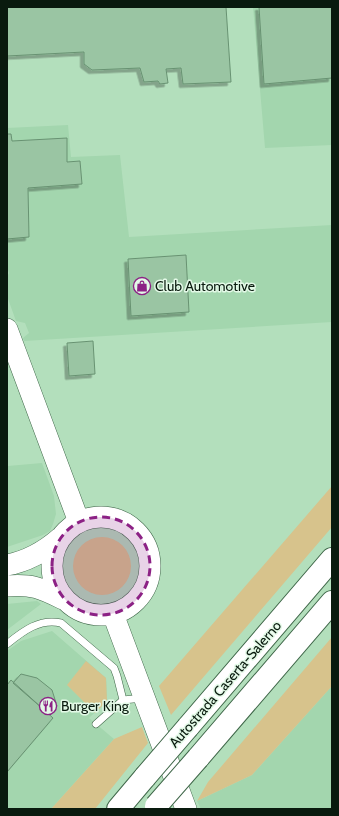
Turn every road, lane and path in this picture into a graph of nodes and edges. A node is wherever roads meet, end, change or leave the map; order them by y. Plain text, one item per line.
1 (7, 329) edge
2 (79, 522) junction
3 (60, 538) junction
4 (332, 559) edge
5 (7, 565) edge
6 (7, 586) edge
7 (63, 599) junction
8 (332, 602) edge
9 (113, 614) junction
10 (7, 644) edge
11 (145, 698) junction
12 (123, 700) junction
13 (96, 724) dead end
14 (155, 808) edge
15 (118, 809) edge
16 (186, 809) edge

1 - 2 main road
2 - 3 main road
2 - 9 main road
3 - 5 main road
3 - 7 main road
4 - 15 highway, Autostrada Caserta-Salerno, bridge
6 - 7 main road
7 - 9 main road
8 - 14 highway, Autostrada Caserta-Salerno, bridge
9 - 11 main road
10 - 12 lane
11 - 12 lane
11 - 16 main road
12 - 13 lane

